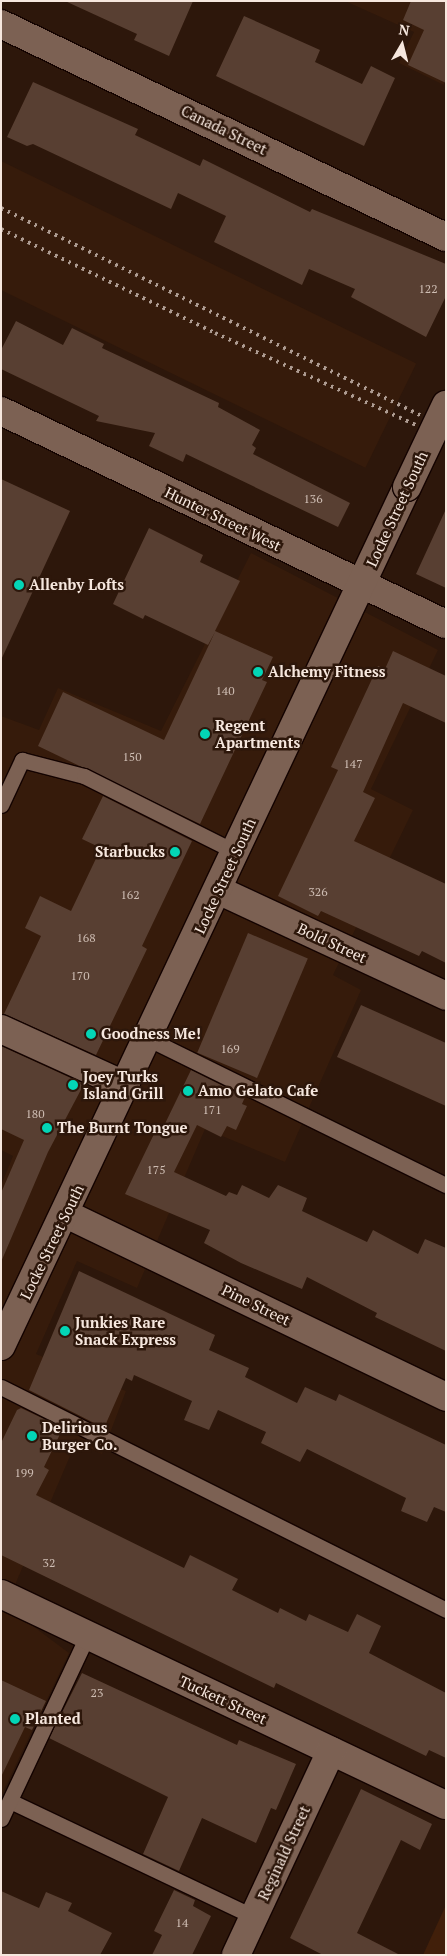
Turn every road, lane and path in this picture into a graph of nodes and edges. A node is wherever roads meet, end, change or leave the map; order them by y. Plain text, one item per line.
1 (1, 24) edge
2 (446, 237) edge
3 (446, 405) edge
4 (1, 411) edge
5 (361, 586) junction
6 (446, 624) edge
7 (1, 804) edge
8 (236, 852) junction
9 (218, 890) junction
10 (446, 996) edge
11 (1, 1029) edge
12 (148, 1039) junction
13 (126, 1086) junction
14 (446, 1185) edge
15 (66, 1214) junction
16 (8, 1313) edge
17 (1, 1346) edge
18 (1, 1387) edge
19 (446, 1397) edge
20 (1, 1594) edge
21 (446, 1610) edge
22 (87, 1636) junction
23 (331, 1752) junction
24 (10, 1801) junction
25 (446, 1805) edge
26 (1, 1819) edge
27 (254, 1917) junction
28 (236, 1955) edge

1 - 2 street, Canada Street
3 - 5 street, Locke Street South, bridge
4 - 5 street, Hunter Street West
5 - 6 street, Hunter Street West
5 - 8 street, Locke Street South
7 - 8 lane
8 - 9 street, Locke Street South
9 - 10 street, Bold Street
9 - 12 street, Locke Street South
11 - 13 street
12 - 13 street, Locke Street South
12 - 14 lane
13 - 15 street, Locke Street South
15 - 16 street, Locke Street South
15 - 19 street, Pine Street
16 - 17 street, Locke Street South
18 - 21 lane
20 - 22 street, Tuckett Street
22 - 23 street, Tuckett Street
22 - 24 lane
23 - 25 street, Tuckett Street
23 - 27 street, Reginald Street
24 - 26 lane
24 - 27 lane
27 - 28 street, Reginald Street

